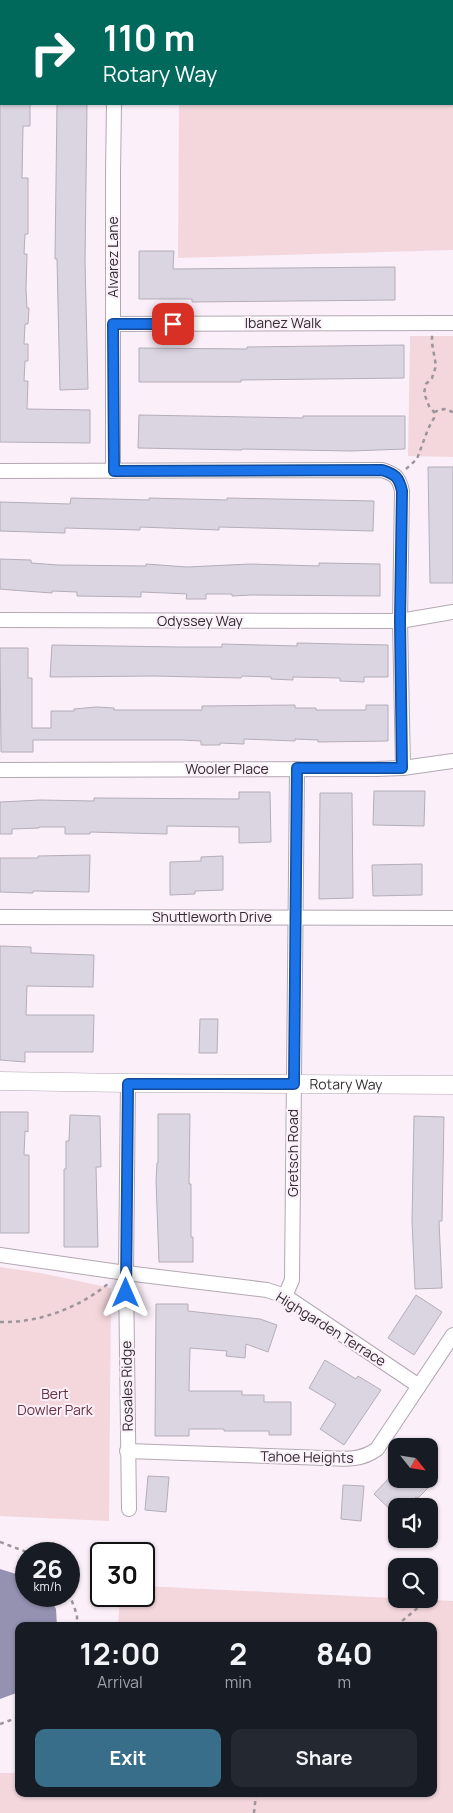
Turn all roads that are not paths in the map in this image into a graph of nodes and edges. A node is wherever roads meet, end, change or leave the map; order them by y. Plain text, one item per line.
1 (114, 105) edge
2 (453, 323) edge
3 (113, 324) junction
4 (0, 471) edge
5 (114, 471) junction
6 (453, 612) edge
7 (0, 620) edge
8 (400, 621) junction
9 (453, 761) edge
10 (297, 768) junction
11 (402, 768) junction
12 (0, 770) edge
13 (0, 918) edge
14 (296, 918) junction
15 (453, 918) edge
16 (0, 1081) edge
17 (128, 1084) junction
18 (294, 1084) junction
19 (453, 1085) edge
20 (0, 1255) edge
21 (123, 1273) junction
22 (285, 1296) junction
23 (453, 1336) edge
24 (419, 1386) junction
25 (128, 1451) junction
26 (129, 1509) dead end

1 - 3 street, Alvarez Lane
2 - 3 street, Ibanez Walk
3 - 5 street, Alvarez Lane
4 - 5 street
5 - 8 street
6 - 8 street, Odyssey Way
7 - 8 street, Odyssey Way
8 - 11 street
9 - 11 street, Wooler Place
10 - 11 street, Wooler Place
10 - 12 street, Wooler Place
10 - 14 street, Gretsch Road
13 - 14 street, Shuttleworth Drive
14 - 15 street, Shuttleworth Drive
14 - 18 street, Gretsch Road
16 - 17 street, Rotary Way
17 - 18 street, Rotary Way
17 - 21 street, Rosales Ridge
18 - 19 street, Rotary Way
18 - 22 street, Gretsch Road
20 - 21 street, Highgarden Terrace
21 - 22 street, Highgarden Terrace
21 - 25 street, Rosales Ridge
22 - 24 street, Highgarden Terrace
23 - 24 street, Tahoe Heights
24 - 25 street, Tahoe Heights
25 - 26 street, Rosales Ridge

